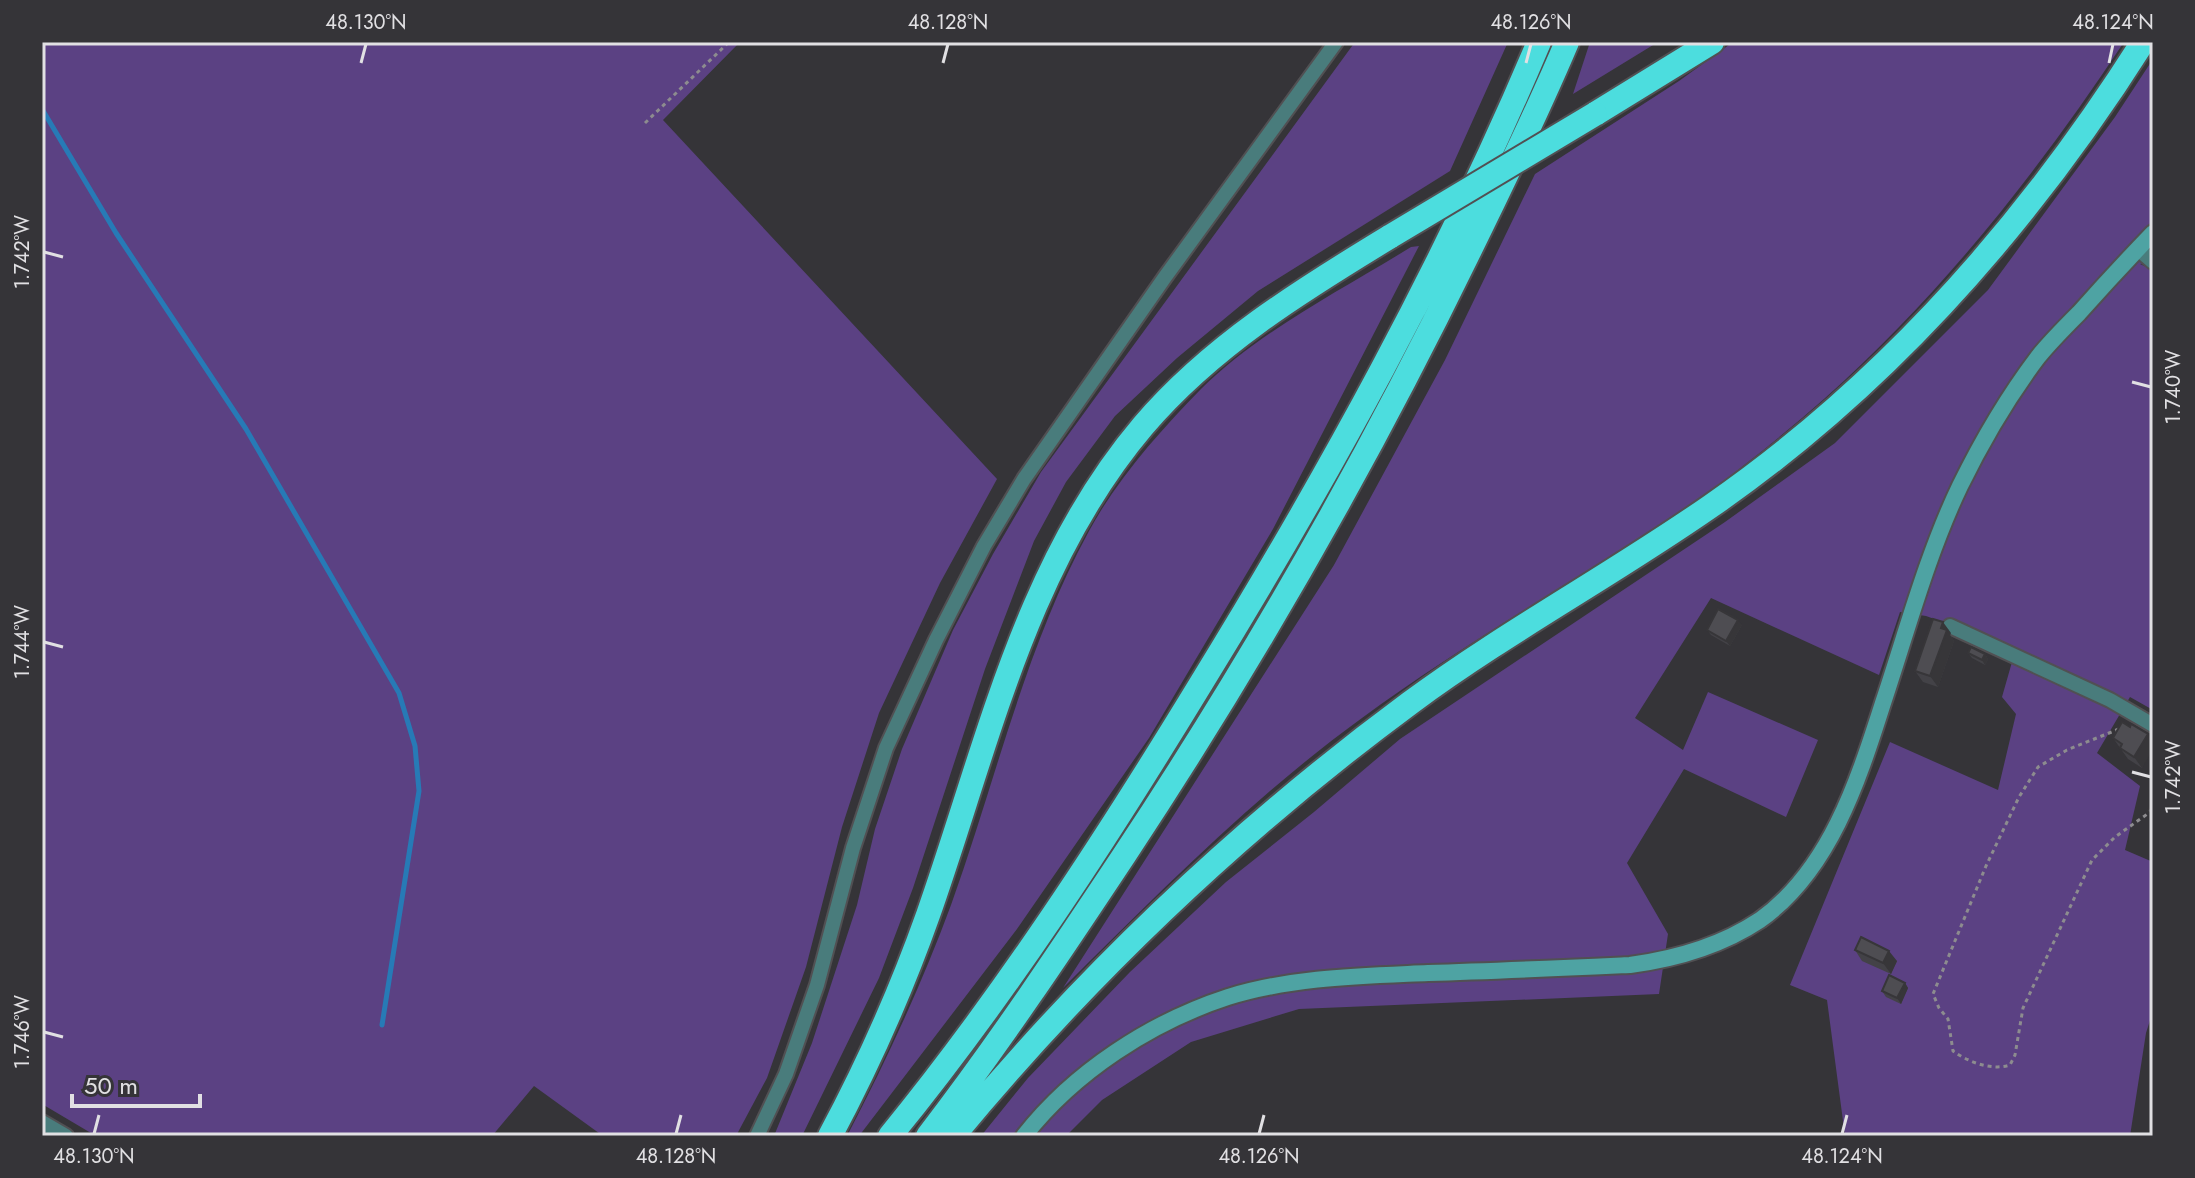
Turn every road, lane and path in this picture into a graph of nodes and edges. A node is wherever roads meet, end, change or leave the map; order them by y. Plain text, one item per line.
1 (729, 42) edge
2 (1336, 42) edge
3 (1539, 42) edge
4 (1567, 42) edge
5 (1712, 42) edge
6 (2143, 42) edge
7 (645, 123) dead end
8 (2153, 233) edge
9 (2138, 249) junction
10 (2153, 262) edge
11 (1950, 626) dead end
12 (2149, 722) edge
13 (2153, 810) edge
14 (42, 1122) edge
15 (66, 1136) edge
16 (757, 1136) edge
17 (830, 1136) edge
18 (890, 1136) edge
19 (928, 1136) edge
20 (953, 1136) edge
21 (1024, 1136) edge

1 - 7 path
2 - 16 street
3 - 18 highway
4 - 19 highway
5 - 17 highway, bridge
6 - 20 highway
8 - 9 street
9 - 10 street
9 - 21 street
11 - 12 street
12 - 13 path
14 - 15 street

